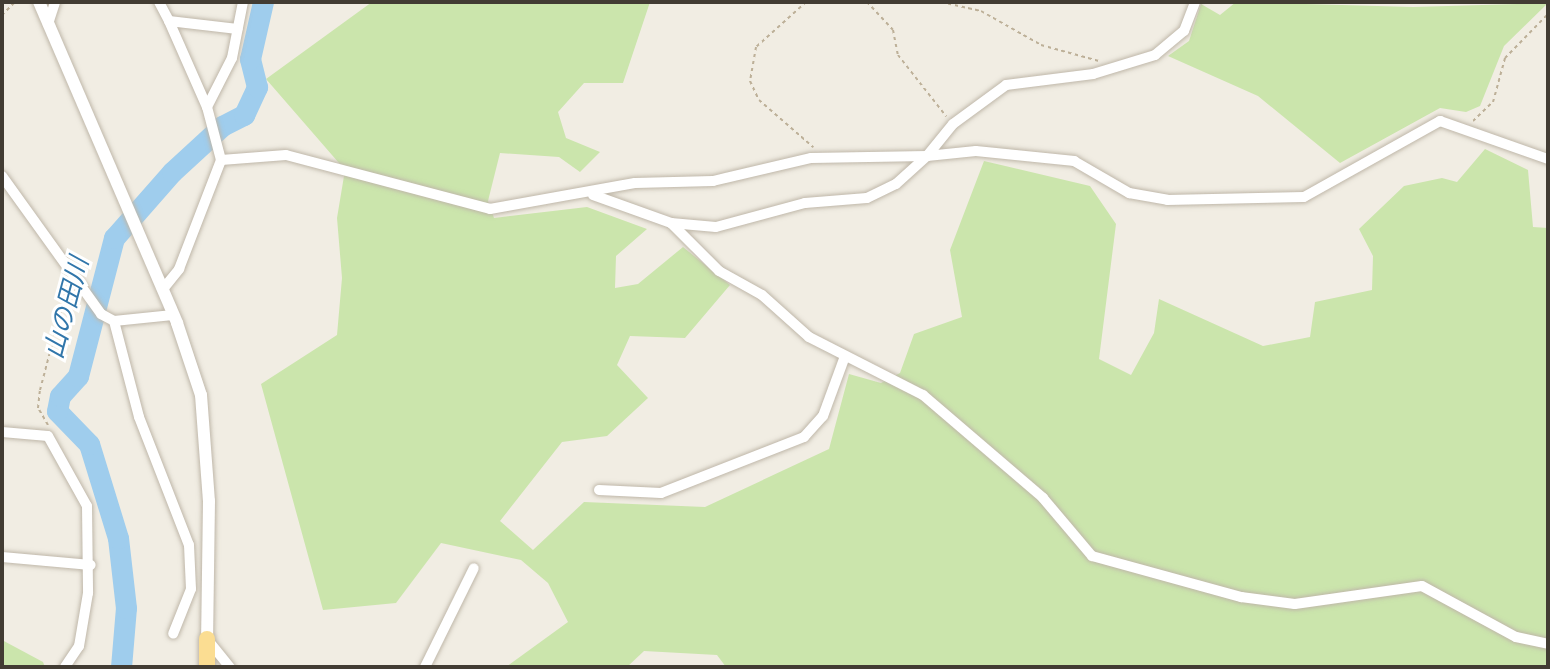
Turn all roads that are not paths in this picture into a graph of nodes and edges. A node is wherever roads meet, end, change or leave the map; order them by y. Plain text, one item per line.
1 (39, 2) edge
2 (55, 2) edge
3 (159, 2) edge
4 (243, 2) edge
5 (1195, 2) edge
6 (169, 21) junction
7 (48, 24) junction
8 (238, 29) junction
9 (207, 107) junction
10 (927, 156) junction
11 (1548, 159) edge
12 (221, 160) junction
13 (2, 176) edge
14 (593, 195) junction
15 (671, 223) junction
16 (163, 289) junction
17 (173, 315) junction
18 (114, 321) junction
19 (844, 359) junction
20 (2, 432) edge
21 (599, 491) dead end
22 (2, 557) edge
23 (91, 565) junction
24 (474, 568) dead end
25 (173, 634) dead end
26 (207, 639) junction
27 (1548, 644) edge
28 (65, 667) edge
29 (207, 667) edge
30 (230, 667) edge
31 (425, 667) edge

1 - 7 street
2 - 7 street
3 - 6 street
4 - 8 street
5 - 10 street
6 - 8 street
6 - 9 street
7 - 16 street
8 - 9 street
9 - 12 street
10 - 11 street
10 - 14 street
10 - 15 street
12 - 14 street
12 - 16 street
13 - 18 street
14 - 15 street
15 - 19 street
16 - 17 street
17 - 18 street
17 - 26 street
18 - 25 street
19 - 21 street
19 - 27 street
20 - 23 street
22 - 23 street
23 - 28 street
24 - 31 street
26 - 29 main road
26 - 30 street

